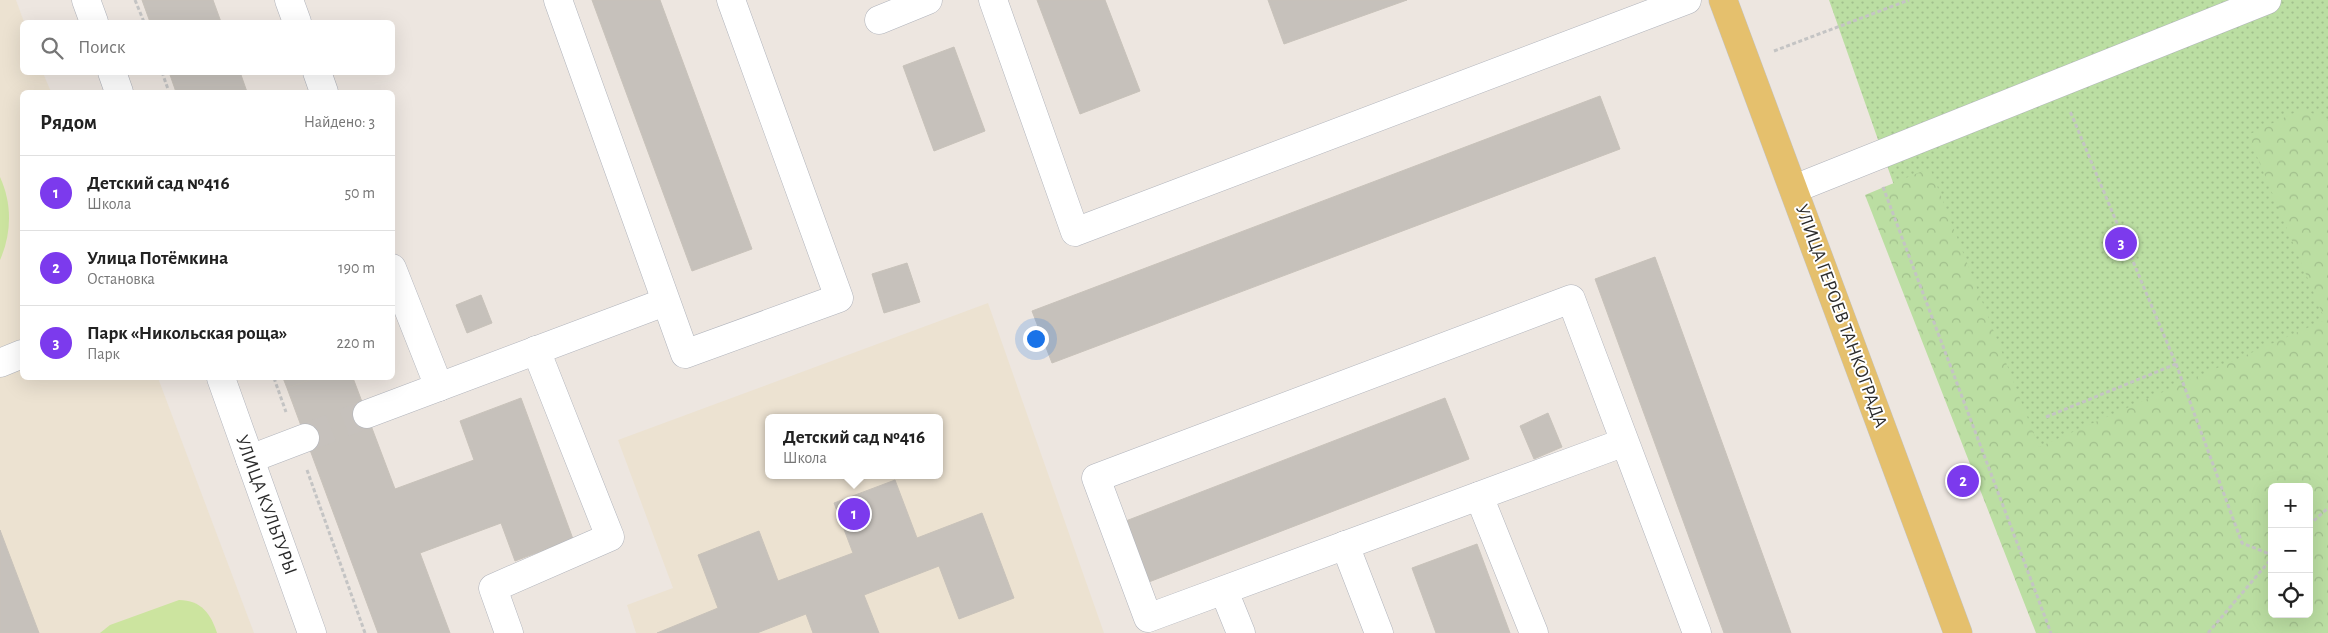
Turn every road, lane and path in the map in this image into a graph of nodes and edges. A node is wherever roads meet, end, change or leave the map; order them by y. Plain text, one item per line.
1 (135, 0) edge
2 (288, 0) edge
3 (558, 0) edge
4 (730, 0) edge
5 (928, 0) edge
6 (993, 0) edge
7 (1687, 0) edge
8 (1724, 0) edge
9 (1909, 0) edge
10 (2267, 0) edge
11 (143, 20) edge
12 (296, 20) edge
13 (879, 20) dead end
14 (1746, 62) junction
15 (113, 75) edge
16 (163, 75) edge
17 (318, 75) edge
18 (2059, 83) junction
19 (118, 90) edge
20 (168, 90) edge
21 (323, 90) edge
22 (1872, 158) junction
23 (1794, 190) junction
24 (395, 276) edge
25 (665, 302) junction
26 (536, 350) junction
27 (20, 355) edge
28 (0, 363) edge
29 (2176, 364) junction
30 (222, 380) edge
31 (275, 380) edge
32 (439, 387) junction
33 (367, 414) tunnel mouth
34 (2046, 417) dead end
35 (301, 439) junction
36 (1625, 442) junction
37 (250, 458) junction
38 (1479, 496) junction
39 (2328, 508) edge
40 (2313, 521) edge
41 (1345, 545) junction
42 (2268, 555) edge
43 (2268, 562) edge
44 (1224, 591) junction
45 (312, 633) edge
46 (364, 633) edge
47 (509, 633) edge
48 (1241, 633) edge
49 (1379, 633) edge
50 (1534, 633) edge
51 (1697, 633) edge
52 (1958, 633) edge
53 (2051, 633) edge
54 (2208, 633) edge

1 - 11 path
2 - 12 street
3 - 25 street
4 - 25 street
5 - 13 street
6 - 7 street
8 - 14 main road, УЛИЦА ГЕРОЕВ ТАНКОГРАДА
9 - 14 path
10 - 18 street
14 - 23 main road, УЛИЦА ГЕРОЕВ ТАНКОГРАДА
15 - 19 street
16 - 20 path
17 - 21 street
18 - 22 street
18 - 29 path
22 - 23 street
22 - 53 path
23 - 52 main road, УЛИЦА ГЕРОЕВ ТАНКОГРАДА
24 - 32 street
25 - 26 street
26 - 32 street
26 - 47 street
27 - 28 street
29 - 34 path
29 - 42 path
30 - 37 street, УЛИЦА КУЛЬТУРЫ
31 - 35 path
32 - 33 street
35 - 37 street
35 - 46 path
36 - 38 street
36 - 44 street
36 - 51 street
37 - 45 street, УЛИЦА КУЛЬТУРЫ
38 - 41 street
38 - 50 street
39 - 40 path
41 - 44 street
41 - 49 street
43 - 54 path
44 - 48 street

